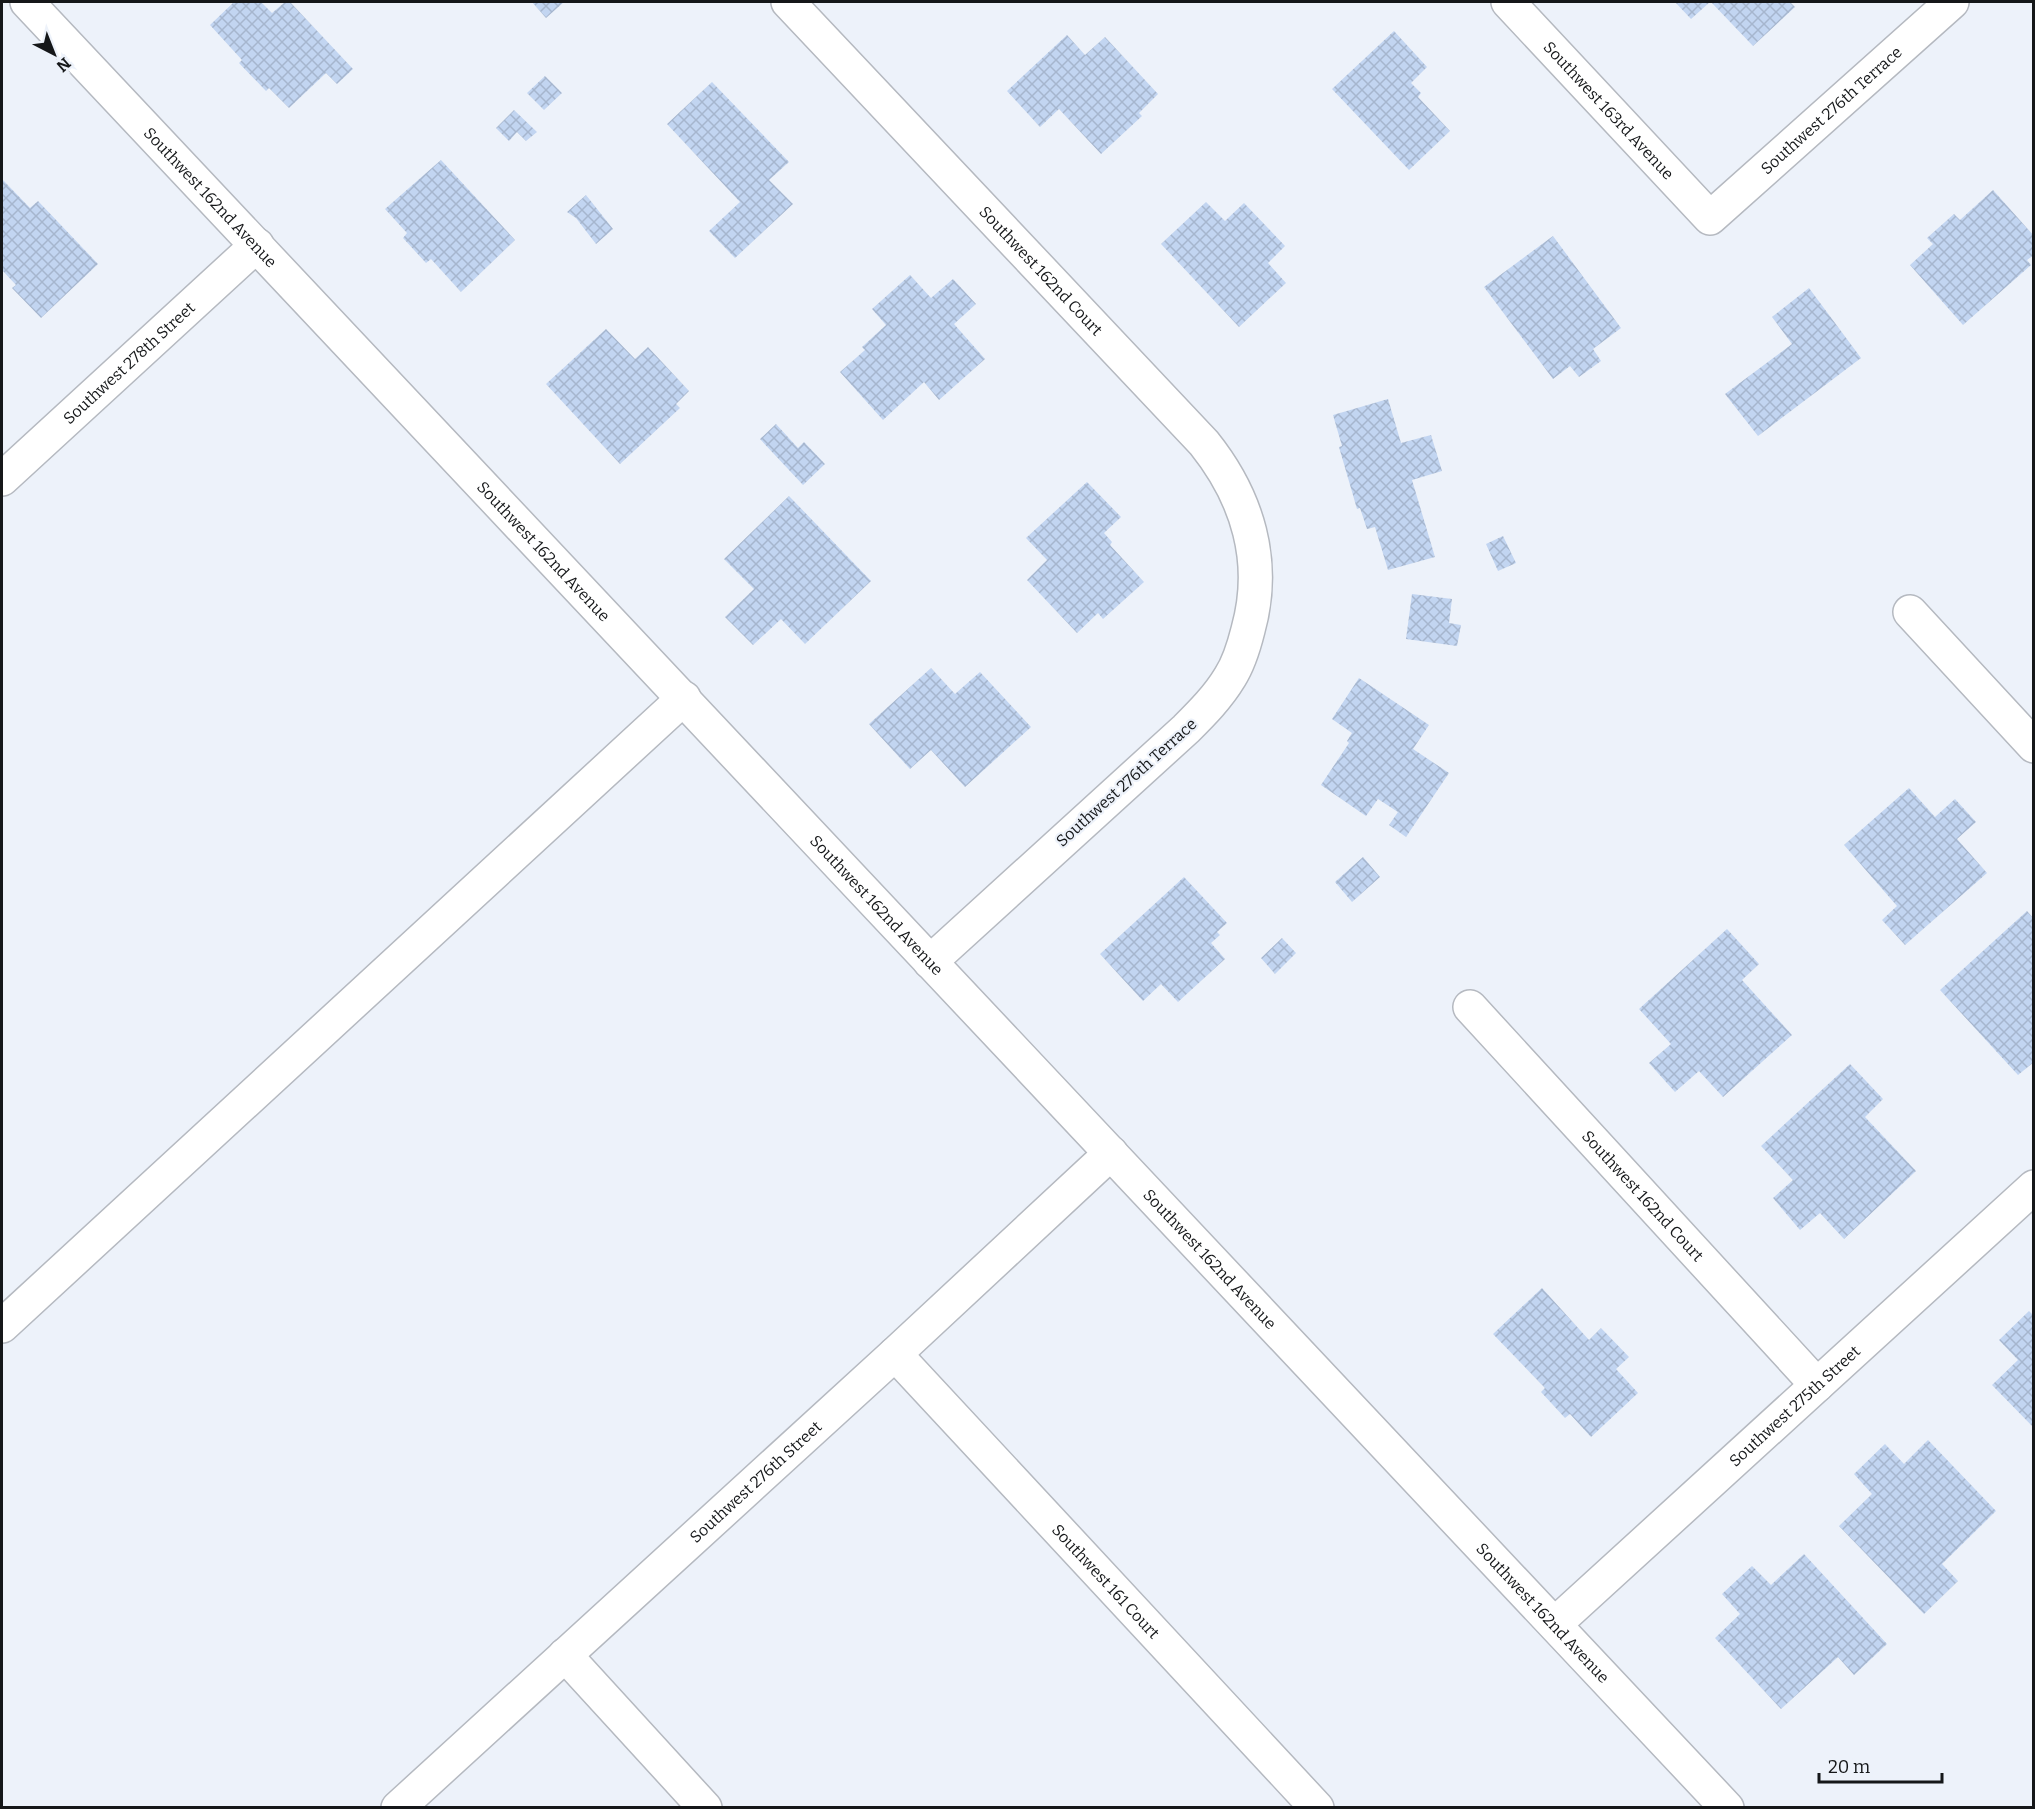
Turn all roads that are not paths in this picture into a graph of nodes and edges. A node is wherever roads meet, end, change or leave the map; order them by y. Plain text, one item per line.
1 (27, 2) edge
2 (788, 2) edge
3 (1508, 2) edge
4 (1952, 2) edge
5 (1710, 218) joint
6 (257, 245) junction
7 (2, 479) edge
8 (1257, 564) joint
9 (1910, 612) dead end
10 (684, 698) junction
11 (2034, 746) edge
12 (930, 962) junction
13 (1470, 1007) dead end
14 (1111, 1153) junction
15 (2034, 1187) edge
16 (2, 1326) edge
17 (895, 1354) junction
18 (1817, 1385) junction
19 (1555, 1624) junction
20 (565, 1655) junction
21 (398, 1808) edge
22 (705, 1808) edge
23 (1317, 1808) edge
24 (1727, 1808) edge

1 - 6 street, Southwest 162nd Avenue
2 - 8 street, Southwest 162nd Court
3 - 5 street, Southwest 163rd Avenue
4 - 5 street, Southwest 276th Terrace
6 - 7 street, Southwest 278th Street
6 - 10 street, Southwest 162nd Avenue
8 - 12 street, Southwest 276th Terrace
9 - 11 street
10 - 12 street, Southwest 162nd Avenue
10 - 16 street
12 - 14 street, Southwest 162nd Avenue
13 - 18 street, Southwest 162nd Court
14 - 17 street, Southwest 276th Street
14 - 19 street, Southwest 162nd Avenue
15 - 18 street, Southwest 275th Street
17 - 20 street, Southwest 276th Street
17 - 23 street, Southwest 161 Court
18 - 19 street, Southwest 275th Street
19 - 24 street, Southwest 162nd Avenue
20 - 21 street, Southwest 276th Street
20 - 22 street

